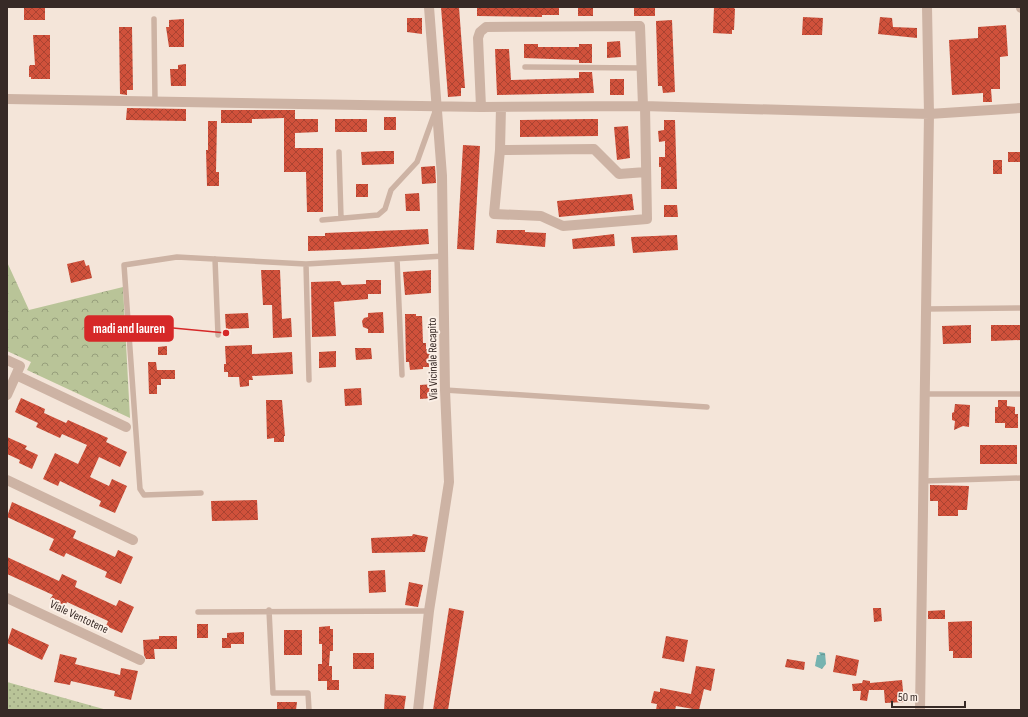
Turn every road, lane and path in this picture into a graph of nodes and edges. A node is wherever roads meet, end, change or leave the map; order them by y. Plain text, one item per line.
1 (429, 7) edge
2 (927, 7) edge
3 (154, 19) dead end
4 (525, 67) dead end
5 (641, 68) junction
6 (7, 99) edge
7 (155, 101) junction
8 (437, 106) junction
9 (644, 106) junction
10 (481, 107) junction
11 (501, 107) junction
12 (1021, 108) edge
13 (929, 114) junction
14 (500, 150) junction
15 (339, 152) dead end
16 (646, 172) junction
17 (341, 218) junction
18 (322, 220) dead end
19 (445, 256) junction
20 (215, 259) junction
21 (397, 259) junction
22 (306, 264) junction
23 (1021, 308) edge
24 (926, 309) junction
25 (218, 335) dead end
26 (7, 360) edge
27 (16, 375) junction
28 (402, 375) dead end
29 (309, 380) dead end
30 (446, 390) junction
31 (924, 394) junction
32 (1021, 394) edge
33 (7, 395) edge
34 (707, 407) dead end
35 (126, 427) dead end
36 (1021, 478) edge
37 (7, 480) edge
38 (923, 481) junction
39 (201, 493) dead end
40 (133, 540) dead end
41 (7, 598) edge
42 (269, 610) junction
43 (429, 610) junction
44 (198, 612) dead end
45 (140, 660) dead end
46 (309, 710) edge
47 (418, 710) edge
48 (920, 710) edge

1 - 8 street, Via Vicinale Recapito
2 - 13 street
3 - 7 lane
4 - 5 lane
5 - 9 street
5 - 10 street
6 - 7 street
7 - 8 street
8 - 10 street
8 - 17 lane
8 - 19 street, Via Vicinale Recapito
9 - 11 street
9 - 13 street
9 - 16 street
10 - 11 street
11 - 14 street
12 - 13 street
13 - 24 street
14 - 16 street
14 - 16 street
15 - 17 lane
17 - 18 lane
19 - 21 lane
19 - 30 street, Via Vicinale Recapito
20 - 22 lane
20 - 25 lane
20 - 39 lane
21 - 22 lane
21 - 28 lane
22 - 29 lane
23 - 24 lane
24 - 31 street
26 - 27 street
27 - 33 street
27 - 35 street
30 - 34 lane
30 - 43 street, Via Vicinale Recapito
31 - 32 lane
31 - 38 street
36 - 38 lane
37 - 40 street
38 - 48 street
41 - 45 street, Viale Ventotene
42 - 43 lane
42 - 44 lane
42 - 46 lane
43 - 47 street, Via Vicinale Recapito

